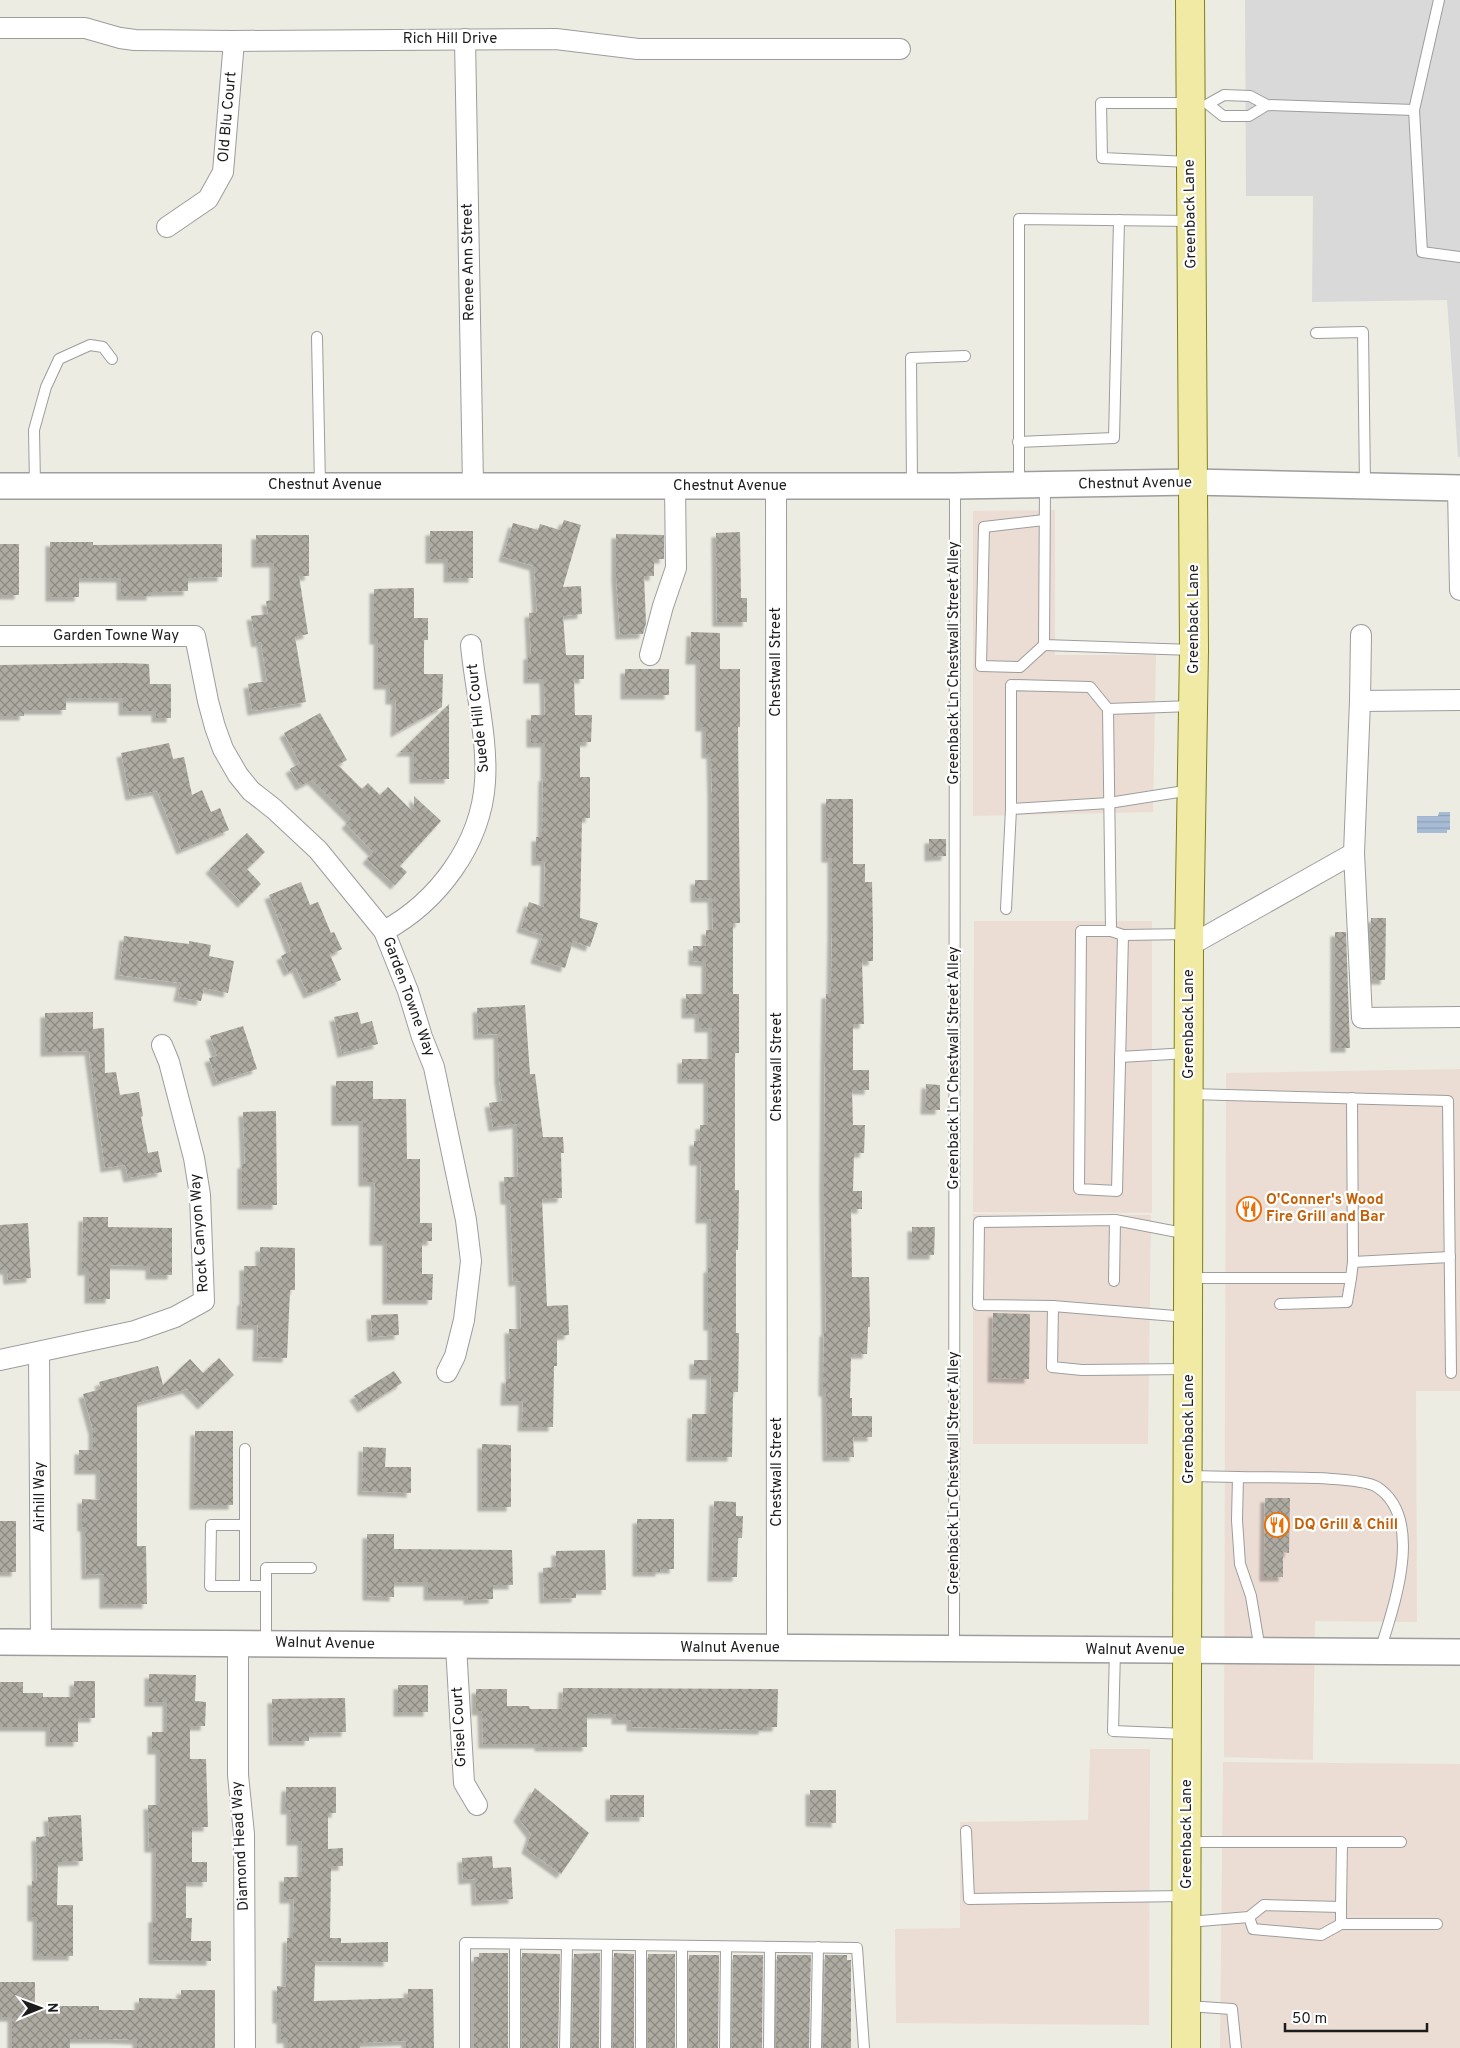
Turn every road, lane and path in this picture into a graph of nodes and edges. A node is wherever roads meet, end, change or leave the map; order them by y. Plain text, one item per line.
1 (1190, 0) edge
2 (1439, 0) edge
3 (0, 28) edge
4 (465, 39) junction
5 (234, 42) junction
6 (900, 49) dead end
7 (1199, 103) junction
8 (1267, 105) junction
9 (1414, 110) junction
10 (1190, 162) junction
11 (1119, 220) junction
12 (1192, 221) junction
13 (167, 227) dead end
14 (1460, 257) edge
15 (1316, 333) dead end
16 (317, 337) dead end
17 (965, 356) dead end
18 (112, 360) dead end
19 (1018, 442) junction
20 (1192, 482) junction
21 (473, 485) junction
22 (1018, 485) junction
23 (1044, 485) junction
24 (0, 486) edge
25 (36, 486) junction
26 (320, 486) junction
27 (675, 486) junction
28 (776, 486) junction
29 (912, 486) junction
30 (955, 486) junction
31 (1364, 486) junction
32 (1459, 488) edge
33 (1044, 520) junction
34 (1460, 590) edge
35 (1361, 635) dead end
36 (0, 636) edge
37 (471, 645) dead end
38 (1044, 645) junction
39 (1194, 650) junction
40 (650, 655) dead end
41 (1460, 700) edge
42 (1360, 701) junction
43 (1194, 706) junction
44 (1108, 709) junction
45 (1192, 790) junction
46 (1109, 804) junction
47 (1011, 809) junction
48 (1354, 853) junction
49 (1006, 909) dead end
50 (384, 931) junction
51 (1111, 931) junction
52 (1123, 935) junction
53 (1190, 940) junction
54 (1460, 1017) edge
55 (162, 1045) dead end
56 (1189, 1053) junction
57 (1120, 1057) junction
58 (1189, 1094) junction
59 (1352, 1098) junction
60 (1115, 1220) junction
61 (1189, 1234) junction
62 (1450, 1257) junction
63 (1353, 1262) junction
64 (1189, 1278) junction
65 (1351, 1278) junction
66 (1114, 1281) dead end
67 (1280, 1304) dead end
68 (1054, 1306) junction
69 (1189, 1317) junction
70 (39, 1352) junction
71 (0, 1360) edge
72 (1189, 1369) junction
73 (447, 1372) dead end
74 (1451, 1373) dead end
75 (245, 1449) dead end
76 (1188, 1476) junction
77 (1238, 1477) junction
78 (245, 1525) junction
79 (311, 1568) dead end
80 (245, 1586) junction
81 (266, 1586) junction
82 (0, 1642) edge
83 (41, 1643) junction
84 (266, 1643) junction
85 (238, 1644) junction
86 (456, 1646) junction
87 (778, 1648) junction
88 (954, 1650) junction
89 (1115, 1650) junction
90 (1188, 1650) junction
91 (1260, 1650) junction
92 (1380, 1652) junction
93 (1460, 1652) edge
94 (1188, 1734) junction
95 (477, 1805) dead end
96 (966, 1831) dead end
97 (1187, 1842) junction
98 (1342, 1842) junction
99 (1400, 1842) dead end
100 (1342, 1906) junction
101 (1187, 1909) junction
102 (1248, 1917) junction
103 (1340, 1924) junction
104 (1437, 1924) dead end
105 (515, 1944) junction
106 (567, 1945) junction
107 (608, 1945) junction
108 (641, 1946) junction
109 (682, 1946) junction
110 (726, 1947) junction
111 (770, 1947) junction
112 (818, 1948) junction
113 (1186, 2006) junction
114 (245, 2048) edge
115 (465, 2048) edge
116 (515, 2048) edge
117 (566, 2048) edge
118 (606, 2048) edge
119 (641, 2048) edge
120 (682, 2048) edge
121 (725, 2048) edge
122 (769, 2048) edge
123 (816, 2048) edge
124 (864, 2048) edge
125 (1186, 2048) edge
126 (1236, 2048) edge

1 - 7 main road, Greenback Lane
2 - 9 lane
3 - 5 street, Rich Hill Drive
4 - 5 street, Rich Hill Drive
4 - 6 street, Rich Hill Drive
4 - 21 street, Renee Ann Street
5 - 13 street, Old Blu Court
7 - 8 lane
7 - 8 lane
7 - 10 main road, Greenback Lane
7 - 10 lane
8 - 9 lane
9 - 14 lane
10 - 12 main road, Greenback Lane
11 - 12 lane
11 - 19 lane
11 - 19 lane
12 - 20 main road, Greenback Lane
15 - 31 lane
16 - 26 lane
17 - 29 lane
18 - 25 lane
19 - 22 lane
20 - 23 street, Chestnut Avenue
20 - 31 street, Chestnut Avenue
20 - 39 main road, Greenback Lane
21 - 26 street, Chestnut Avenue
21 - 27 street, Chestnut Avenue
22 - 23 street, Chestnut Avenue
22 - 30 street, Chestnut Avenue
23 - 33 lane
24 - 25 street, Chestnut Avenue
25 - 26 street, Chestnut Avenue
27 - 28 street, Chestnut Avenue
27 - 40 street
28 - 29 street, Chestnut Avenue
28 - 87 street, Chestwall Street
29 - 30 street, Chestnut Avenue
30 - 88 lane, Greenback Ln Chestwall Street Alley
31 - 32 street, Chestnut Avenue
32 - 34 street
33 - 38 lane
33 - 38 lane
35 - 42 street
36 - 50 street, Garden Towne Way
37 - 50 street, Suede Hill Court
38 - 39 lane
39 - 43 main road, Greenback Lane
41 - 42 street
42 - 48 street
43 - 44 lane
43 - 45 main road, Greenback Lane
44 - 46 lane
44 - 47 lane
45 - 46 lane
45 - 53 main road, Greenback Lane
46 - 47 lane
46 - 51 lane
47 - 49 lane
48 - 53 street
48 - 54 street
50 - 73 street, Garden Towne Way
51 - 52 lane
51 - 57 lane
52 - 53 lane
52 - 57 lane
53 - 56 main road, Greenback Lane
55 - 70 street, Rock Canyon Way
56 - 57 lane
56 - 58 main road, Greenback Lane
58 - 59 lane
58 - 61 main road, Greenback Lane
59 - 62 lane
59 - 63 lane
60 - 61 lane
60 - 66 lane
60 - 68 lane
61 - 64 main road, Greenback Lane
62 - 63 lane
62 - 74 lane
63 - 65 lane
64 - 65 lane
64 - 69 main road, Greenback Lane
65 - 67 lane
68 - 69 lane
68 - 72 lane
69 - 72 main road, Greenback Lane
70 - 71 street, Rock Canyon Way
70 - 83 street, Airhill Way
72 - 76 main road, Greenback Lane
75 - 78 lane
76 - 77 lane
76 - 90 main road, Greenback Lane
77 - 91 lane
77 - 92 lane
78 - 80 lane
78 - 80 lane
79 - 81 lane
80 - 81 lane
81 - 84 lane
82 - 83 street, Walnut Avenue
83 - 85 street, Walnut Avenue
84 - 85 street, Walnut Avenue
84 - 86 street, Walnut Avenue
85 - 114 street, Diamond Head Way
86 - 87 street, Walnut Avenue
86 - 95 street, Grisel Court
87 - 88 street, Walnut Avenue
88 - 89 street, Walnut Avenue
89 - 90 street, Walnut Avenue
89 - 94 lane
90 - 91 street, Walnut Avenue
90 - 94 main road, Greenback Lane
91 - 92 street, Walnut Avenue
92 - 93 street, Walnut Avenue
94 - 97 main road, Greenback Lane
96 - 101 lane
97 - 98 lane
97 - 101 main road, Greenback Lane
98 - 99 lane
98 - 100 lane
100 - 102 lane
100 - 103 lane
101 - 102 lane
101 - 113 main road, Greenback Lane
102 - 103 lane
103 - 104 lane
105 - 106 lane
105 - 115 lane
105 - 116 lane
106 - 107 lane
106 - 117 lane
107 - 108 lane
107 - 118 lane
108 - 109 lane
108 - 119 lane
109 - 110 lane
109 - 120 lane
110 - 111 lane
110 - 121 lane
111 - 112 lane
111 - 122 lane
112 - 123 lane
112 - 124 lane
113 - 125 main road, Greenback Lane
113 - 126 lane

